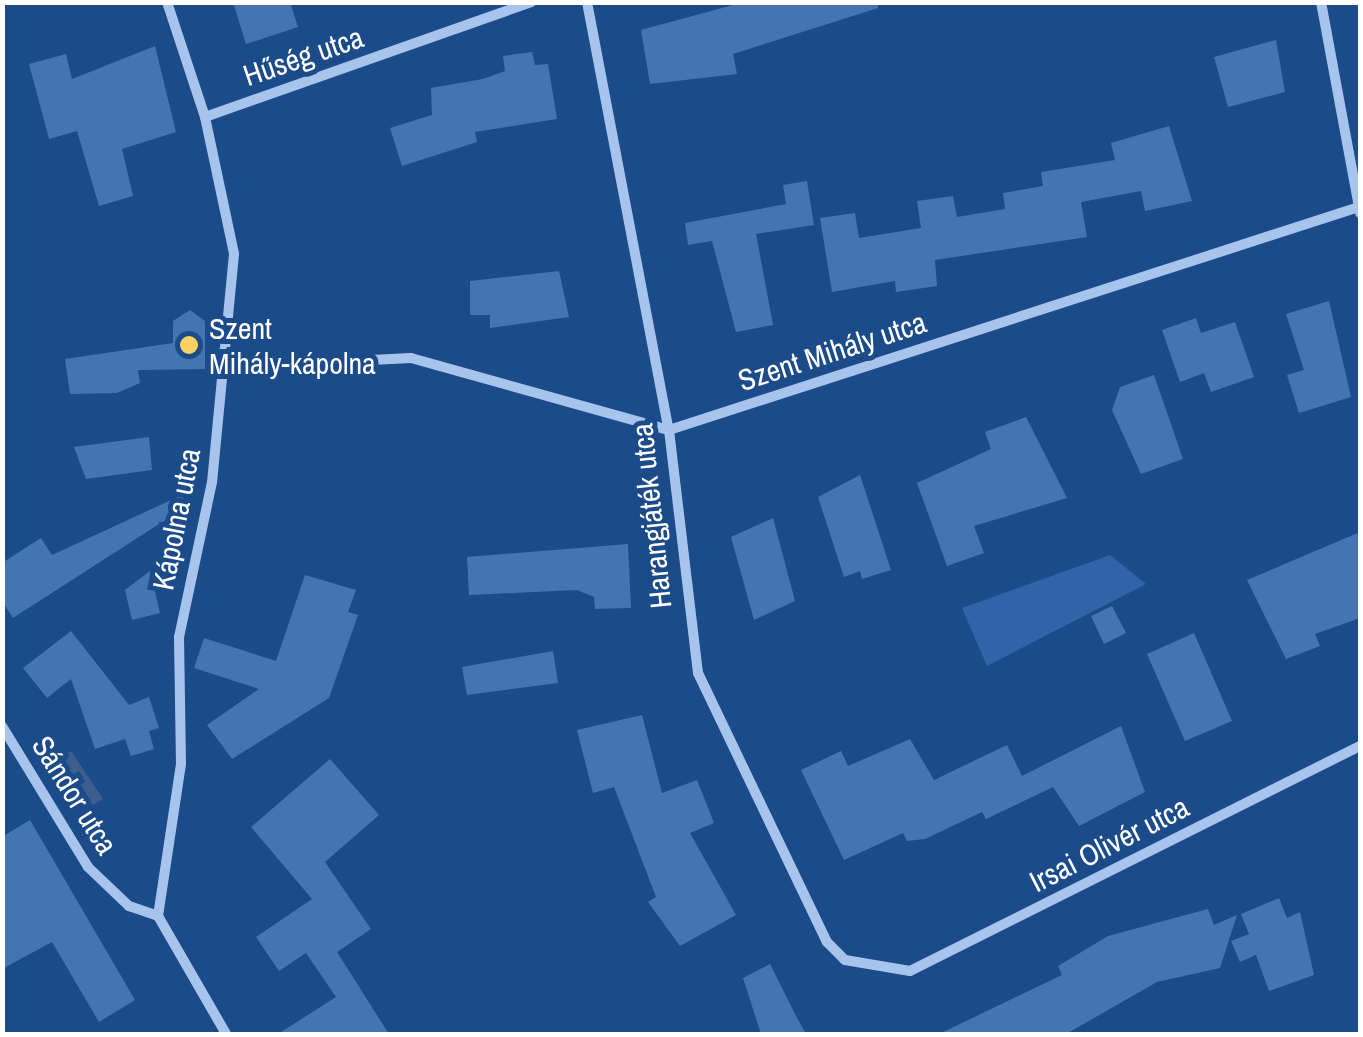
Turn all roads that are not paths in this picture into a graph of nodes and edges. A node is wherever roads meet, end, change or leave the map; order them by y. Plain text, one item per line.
1 (167, 2) edge
2 (531, 2) edge
3 (586, 2) edge
4 (1321, 2) edge
5 (204, 117) junction
6 (1360, 210) edge
7 (312, 362) dead end
8 (669, 430) junction
9 (2, 726) edge
10 (1360, 746) edge
11 (158, 916) junction
12 (877, 972) joint
13 (226, 1034) edge

1 - 5 street, Kápolna utca
2 - 5 street, Hűség utca
3 - 8 street, Harangjáték utca
4 - 6 street
5 - 11 street, Kápolna utca
6 - 8 street, Szent Mihály utca
7 - 8 street
8 - 12 street, Harangjáték utca
9 - 11 street, Sándor utca
10 - 12 street, Irsai Olivér utca
11 - 13 street

